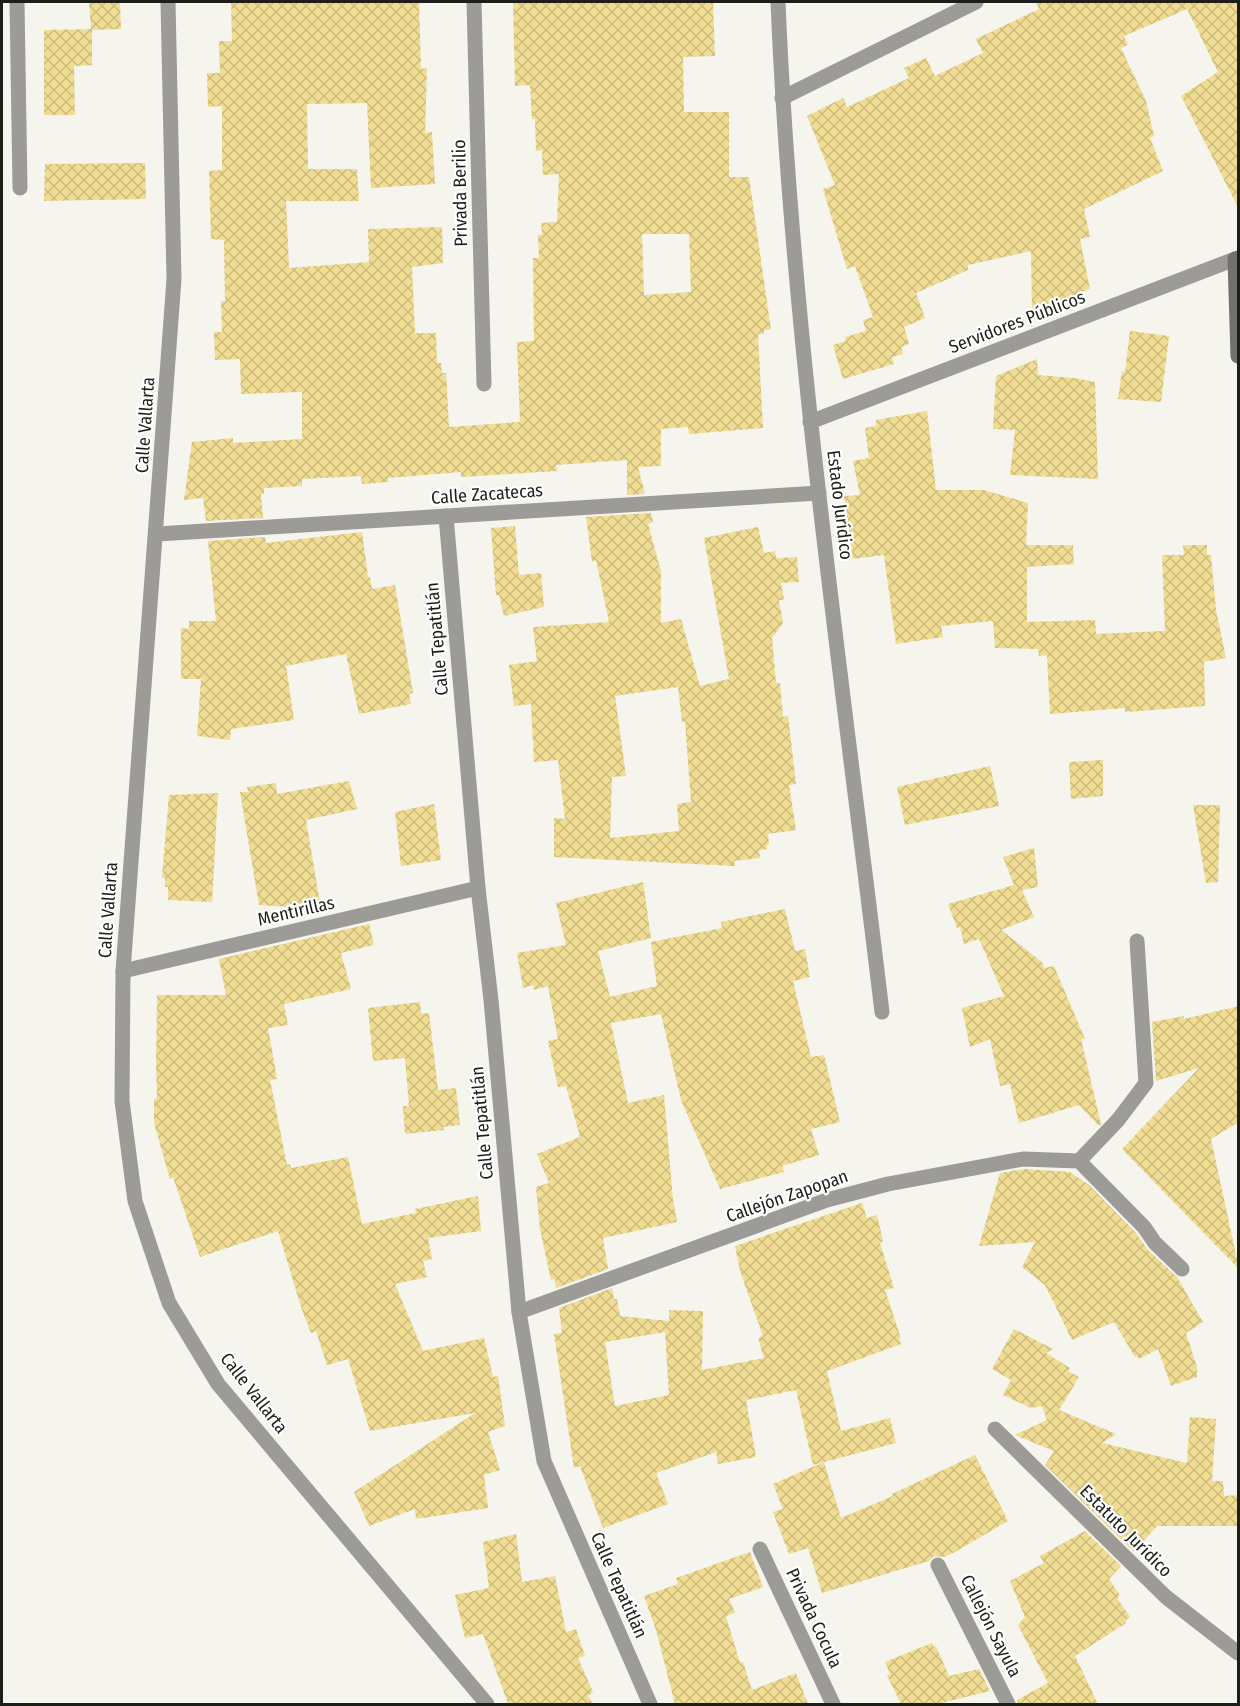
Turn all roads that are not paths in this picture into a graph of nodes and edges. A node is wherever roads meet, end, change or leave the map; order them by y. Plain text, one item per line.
1 (17, 2) edge
2 (168, 2) edge
3 (474, 2) edge
4 (778, 2) edge
5 (974, 2) edge
6 (782, 98) junction
7 (20, 188) dead end
8 (1237, 258) edge
9 (1239, 356) edge
10 (484, 384) dead end
11 (810, 422) junction
12 (819, 493) junction
13 (446, 516) junction
14 (157, 534) junction
15 (478, 888) junction
16 (1137, 940) dead end
17 (123, 972) junction
18 (882, 1012) dead end
19 (1079, 1161) junction
20 (1182, 1269) dead end
21 (519, 1312) junction
22 (995, 1429) dead end
23 (760, 1549) dead end
24 (938, 1565) dead end
25 (1239, 1653) edge
26 (487, 1704) edge
27 (650, 1704) edge
28 (833, 1704) edge
29 (1008, 1704) edge

1 - 7 street
2 - 14 street, Calle Vallarta
3 - 10 street, Privada Berilio
4 - 6 street, Estado Jurídico
5 - 6 street
6 - 11 street, Estado Jurídico
8 - 9 street
8 - 11 street, Servidores Públicos
11 - 12 street, Estado Jurídico
12 - 13 street, Calle Zacatecas
12 - 18 street, Estado Jurídico
13 - 14 street, Calle Zacatecas
13 - 15 street, Calle Tepatitlán
14 - 17 street, Calle Vallarta
15 - 17 street, Mentirillas
15 - 21 street, Calle Tepatitlán
16 - 19 street
17 - 26 street, Calle Vallarta
19 - 20 street
19 - 21 street, Callejón Zapopan
21 - 27 street, Calle Tepatitlán
22 - 25 street, Estatuto Jurídico
23 - 28 street, Privada Cocula
24 - 29 street, Callejón Sayula

